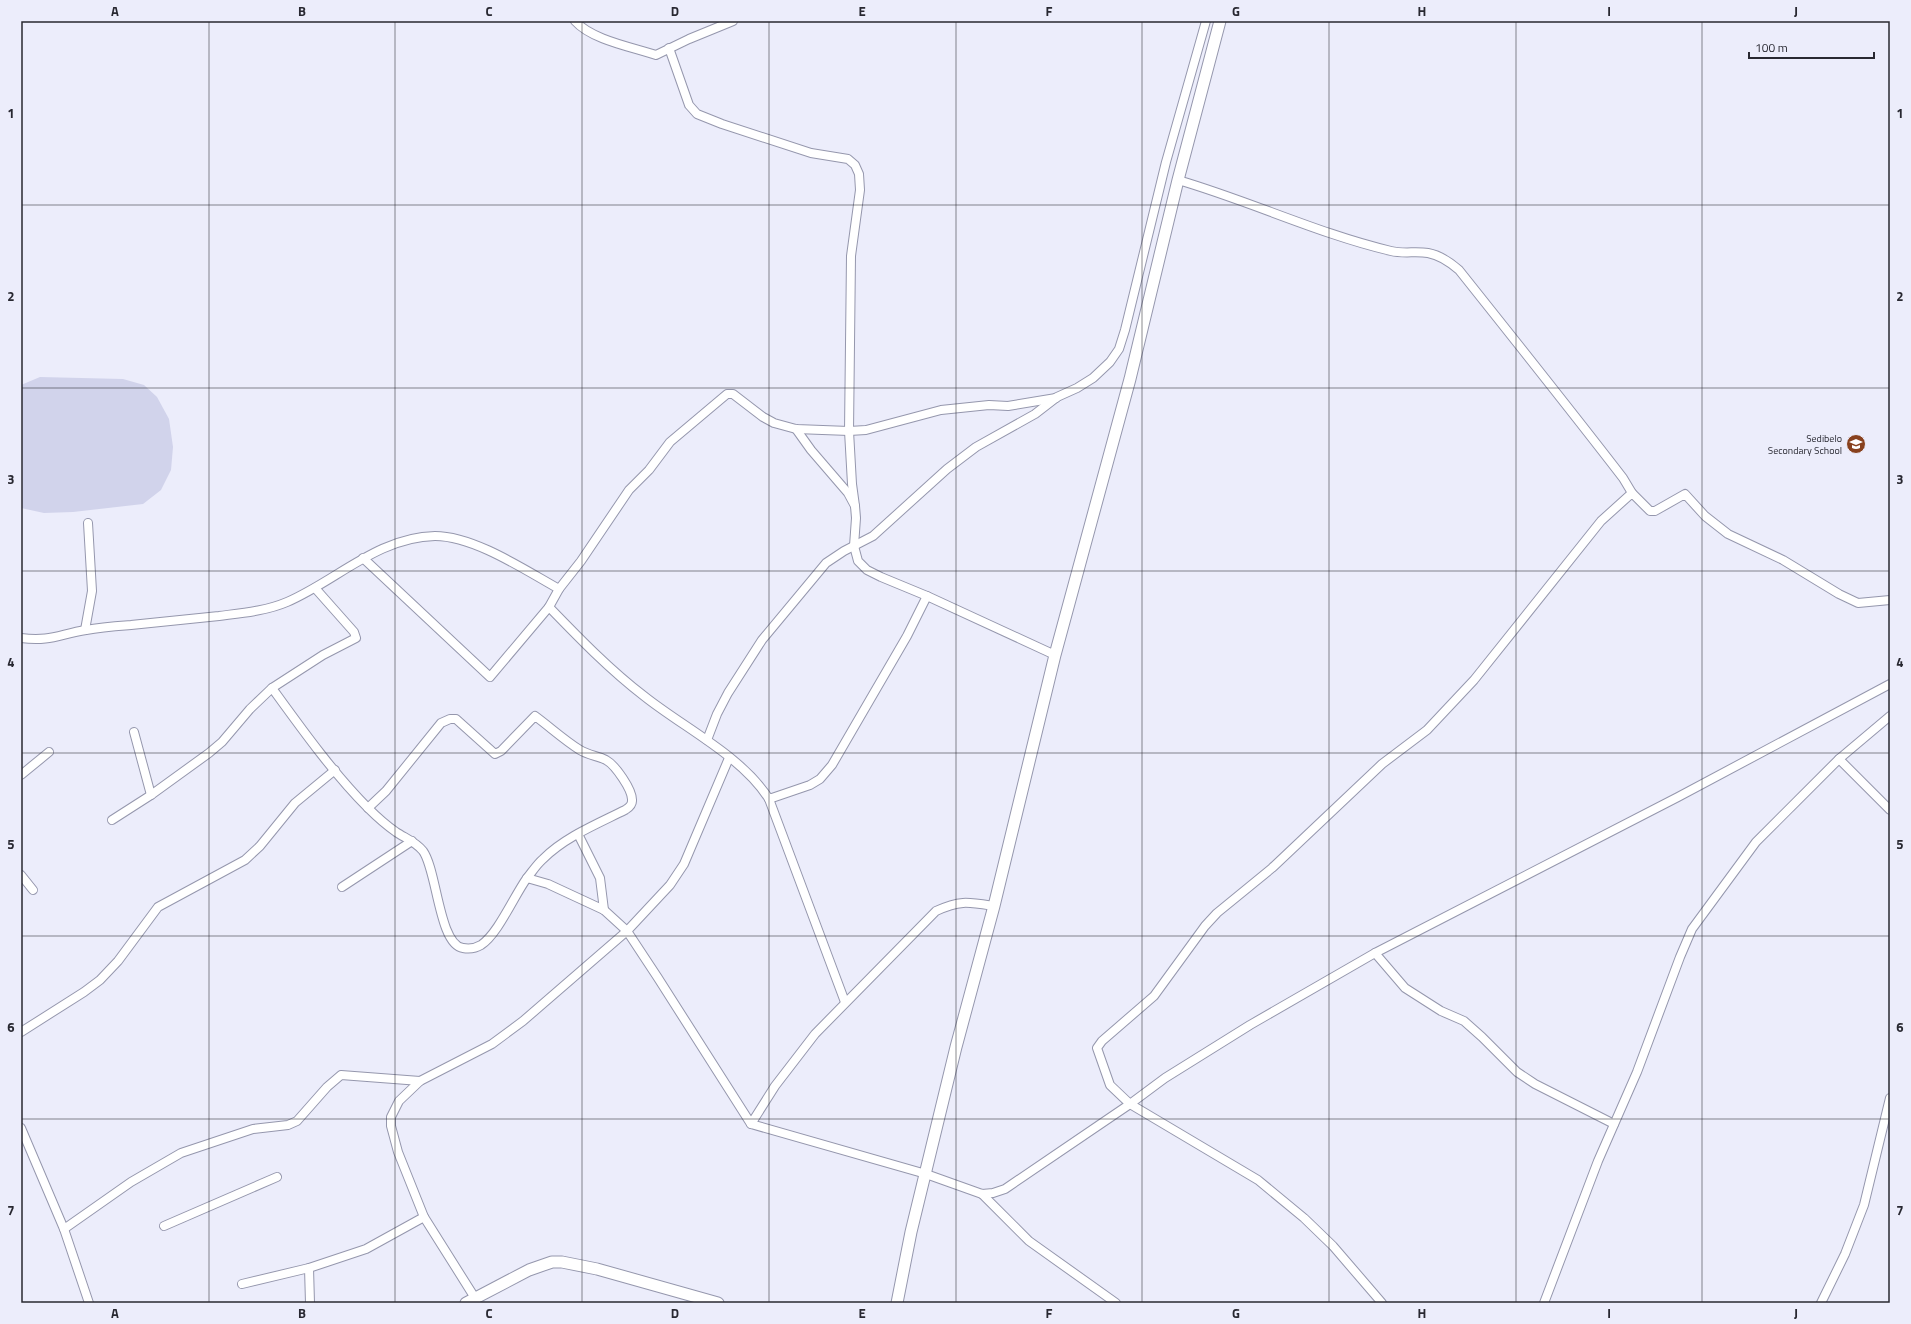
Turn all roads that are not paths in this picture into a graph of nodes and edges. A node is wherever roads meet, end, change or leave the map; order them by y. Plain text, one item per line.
1 (575, 21) edge
2 (733, 21) edge
3 (1206, 21) edge
4 (1220, 21) edge
5 (670, 48) junction
6 (1178, 180) junction
7 (1057, 398) junction
8 (796, 428) junction
9 (849, 431) junction
10 (1632, 492) junction
11 (854, 506) junction
12 (88, 523) dead end
13 (854, 546) junction
14 (363, 558) junction
15 (315, 588) junction
16 (559, 589) junction
17 (927, 596) junction
18 (1890, 600) edge
19 (549, 607) junction
20 (85, 630) junction
21 (21, 638) edge
22 (1055, 655) junction
23 (1890, 684) edge
24 (272, 688) junction
25 (1890, 716) edge
26 (134, 732) dead end
27 (707, 740) junction
28 (49, 752) dead end
29 (729, 758) junction
30 (1839, 759) junction
31 (335, 770) junction
32 (21, 775) edge
33 (151, 795) junction
34 (769, 799) junction
35 (368, 808) junction
36 (1890, 810) edge
37 (112, 820) dead end
38 (578, 834) junction
39 (412, 842) junction
40 (21, 875) edge
41 (527, 878) junction
42 (342, 887) dead end
43 (33, 890) dead end
44 (994, 906) junction
45 (604, 910) junction
46 (627, 932) junction
47 (1375, 953) junction
48 (845, 1002) junction
49 (21, 1032) edge
50 (420, 1081) junction
51 (1890, 1098) edge
52 (1130, 1104) junction
53 (751, 1124) junction
54 (1614, 1124) junction
55 (21, 1128) edge
56 (926, 1174) junction
57 (277, 1177) dead end
58 (982, 1194) junction
59 (424, 1216) junction
60 (164, 1226) dead end
61 (64, 1229) junction
62 (309, 1268) junction
63 (242, 1284) dead end
64 (471, 1301) edge
65 (89, 1303) edge
66 (310, 1303) edge
67 (718, 1303) edge
68 (897, 1303) edge
69 (1116, 1303) edge
70 (1382, 1303) edge
71 (1544, 1303) edge
72 (1821, 1303) edge

1 - 5 street
2 - 5 street
3 - 7 street
4 - 6 main road
5 - 9 street
6 - 10 street
6 - 22 main road
7 - 9 street
7 - 13 street
8 - 9 street
8 - 11 street
8 - 16 street
9 - 11 street
10 - 18 street
10 - 52 street
11 - 13 street
12 - 20 street
13 - 17 street
13 - 27 street
14 - 15 street
14 - 16 street
14 - 19 street
15 - 20 street
15 - 24 street
16 - 19 street
17 - 22 street
17 - 34 street
19 - 27 street
20 - 21 street
22 - 44 main road
23 - 47 street
24 - 31 street
24 - 33 street
25 - 30 street
26 - 33 street
27 - 29 street
28 - 32 street
29 - 34 street
29 - 46 street
30 - 36 street
30 - 54 street
31 - 35 street
31 - 49 street
33 - 37 street
34 - 48 street
35 - 38 street
35 - 39 street
38 - 41 street
38 - 45 street
39 - 41 street
39 - 42 street
40 - 43 street
41 - 45 street
44 - 48 street
44 - 56 main road
45 - 46 street
46 - 50 street
46 - 53 street
47 - 52 street
47 - 54 street
48 - 53 street
50 - 59 street
50 - 61 street
51 - 72 street
52 - 58 street
52 - 70 street
53 - 56 street
54 - 71 street
55 - 61 street
56 - 58 street
56 - 68 main road
57 - 60 street
58 - 69 street
59 - 62 street
59 - 64 street
61 - 65 street
62 - 63 street
62 - 66 street
64 - 67 main road

